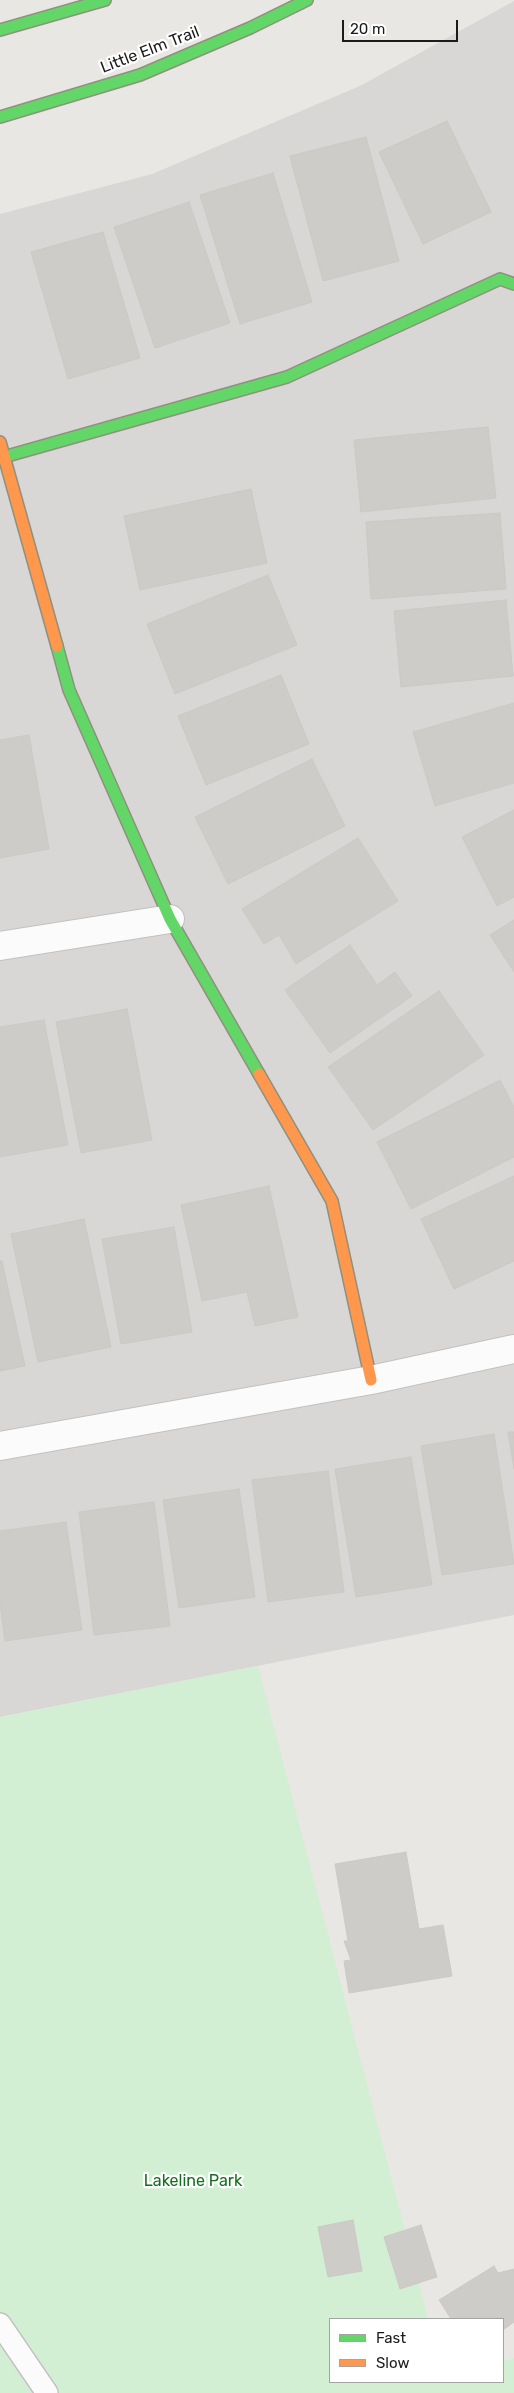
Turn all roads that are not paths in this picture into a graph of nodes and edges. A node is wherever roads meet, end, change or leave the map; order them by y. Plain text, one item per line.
1 (106, 0) edge
2 (307, 0) edge
3 (0, 30) edge
4 (0, 117) edge
5 (514, 284) edge
6 (0, 442) edge
7 (2, 458) edge
8 (170, 919) junction
9 (0, 946) edge
10 (514, 1349) edge
11 (371, 1380) junction
12 (0, 1446) edge
13 (0, 2324) edge
14 (47, 2393) edge

1 - 3 street
2 - 4 street, Little Elm Trail
5 - 7 street
6 - 7 street
7 - 8 street
8 - 9 street
8 - 11 street
10 - 11 street
11 - 12 street
13 - 14 lane

